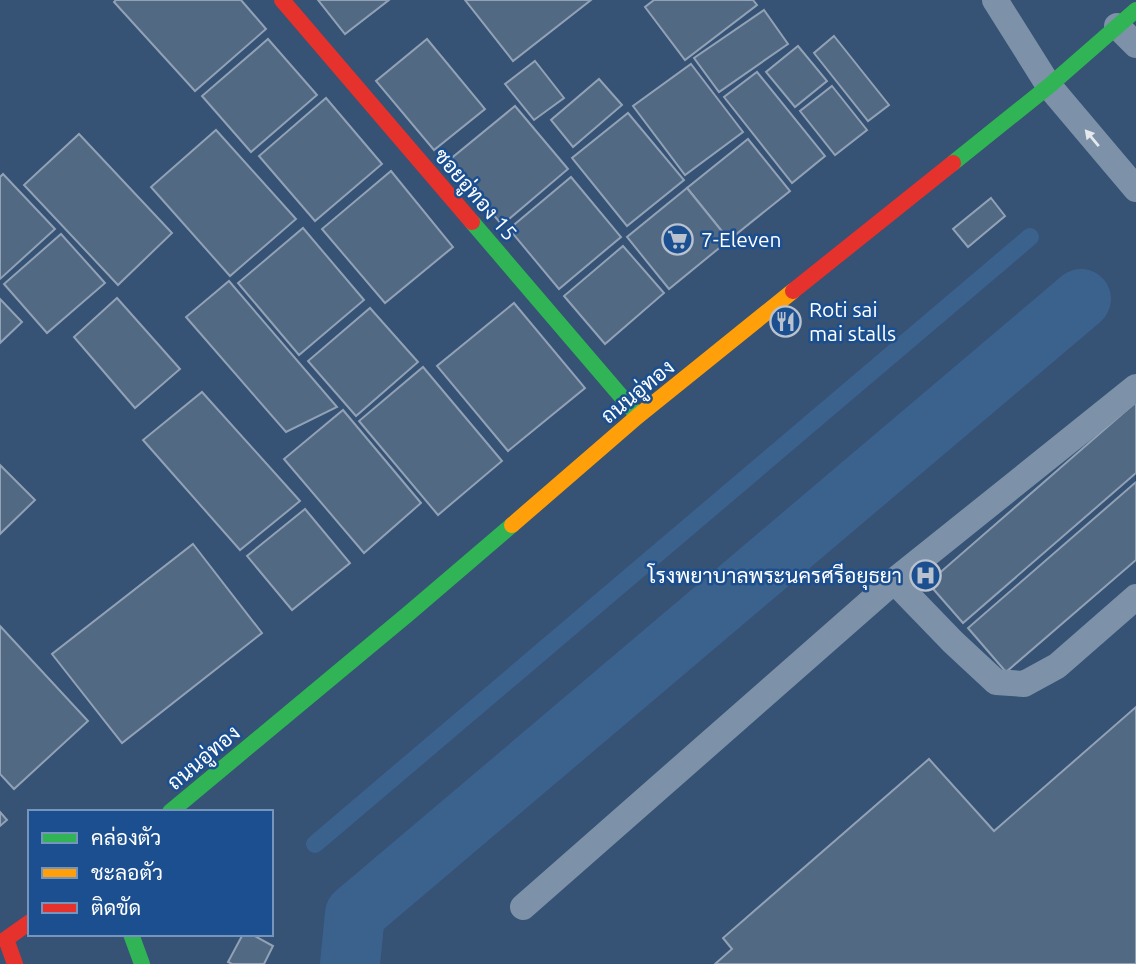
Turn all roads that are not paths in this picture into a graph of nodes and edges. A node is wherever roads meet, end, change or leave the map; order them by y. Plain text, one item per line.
1 (282, 0) edge
2 (995, 0) edge
3 (1127, 18) edge
4 (1136, 45) edge
5 (1049, 86) junction
6 (1136, 189) edge
7 (1136, 387) edge
8 (638, 416) junction
9 (894, 581) junction
10 (1136, 597) edge
11 (172, 810) edge
12 (523, 906) dead end
13 (28, 923) edge
14 (132, 936) edge
15 (3, 942) edge
16 (15, 964) edge
17 (142, 964) edge

1 - 8 main road, ซอยอู่ทอง 15
2 - 5 lane
3 - 4 lane
3 - 5 main road, ถนนอู่ทอง
6 -> 5 lane
5 - 8 main road, ถนนอู่ทอง
7 - 9 lane
8 - 11 main road, ถนนอู่ทอง
9 - 10 lane
9 - 12 lane
13 - 15 main road
14 - 17 main road
15 - 16 main road

